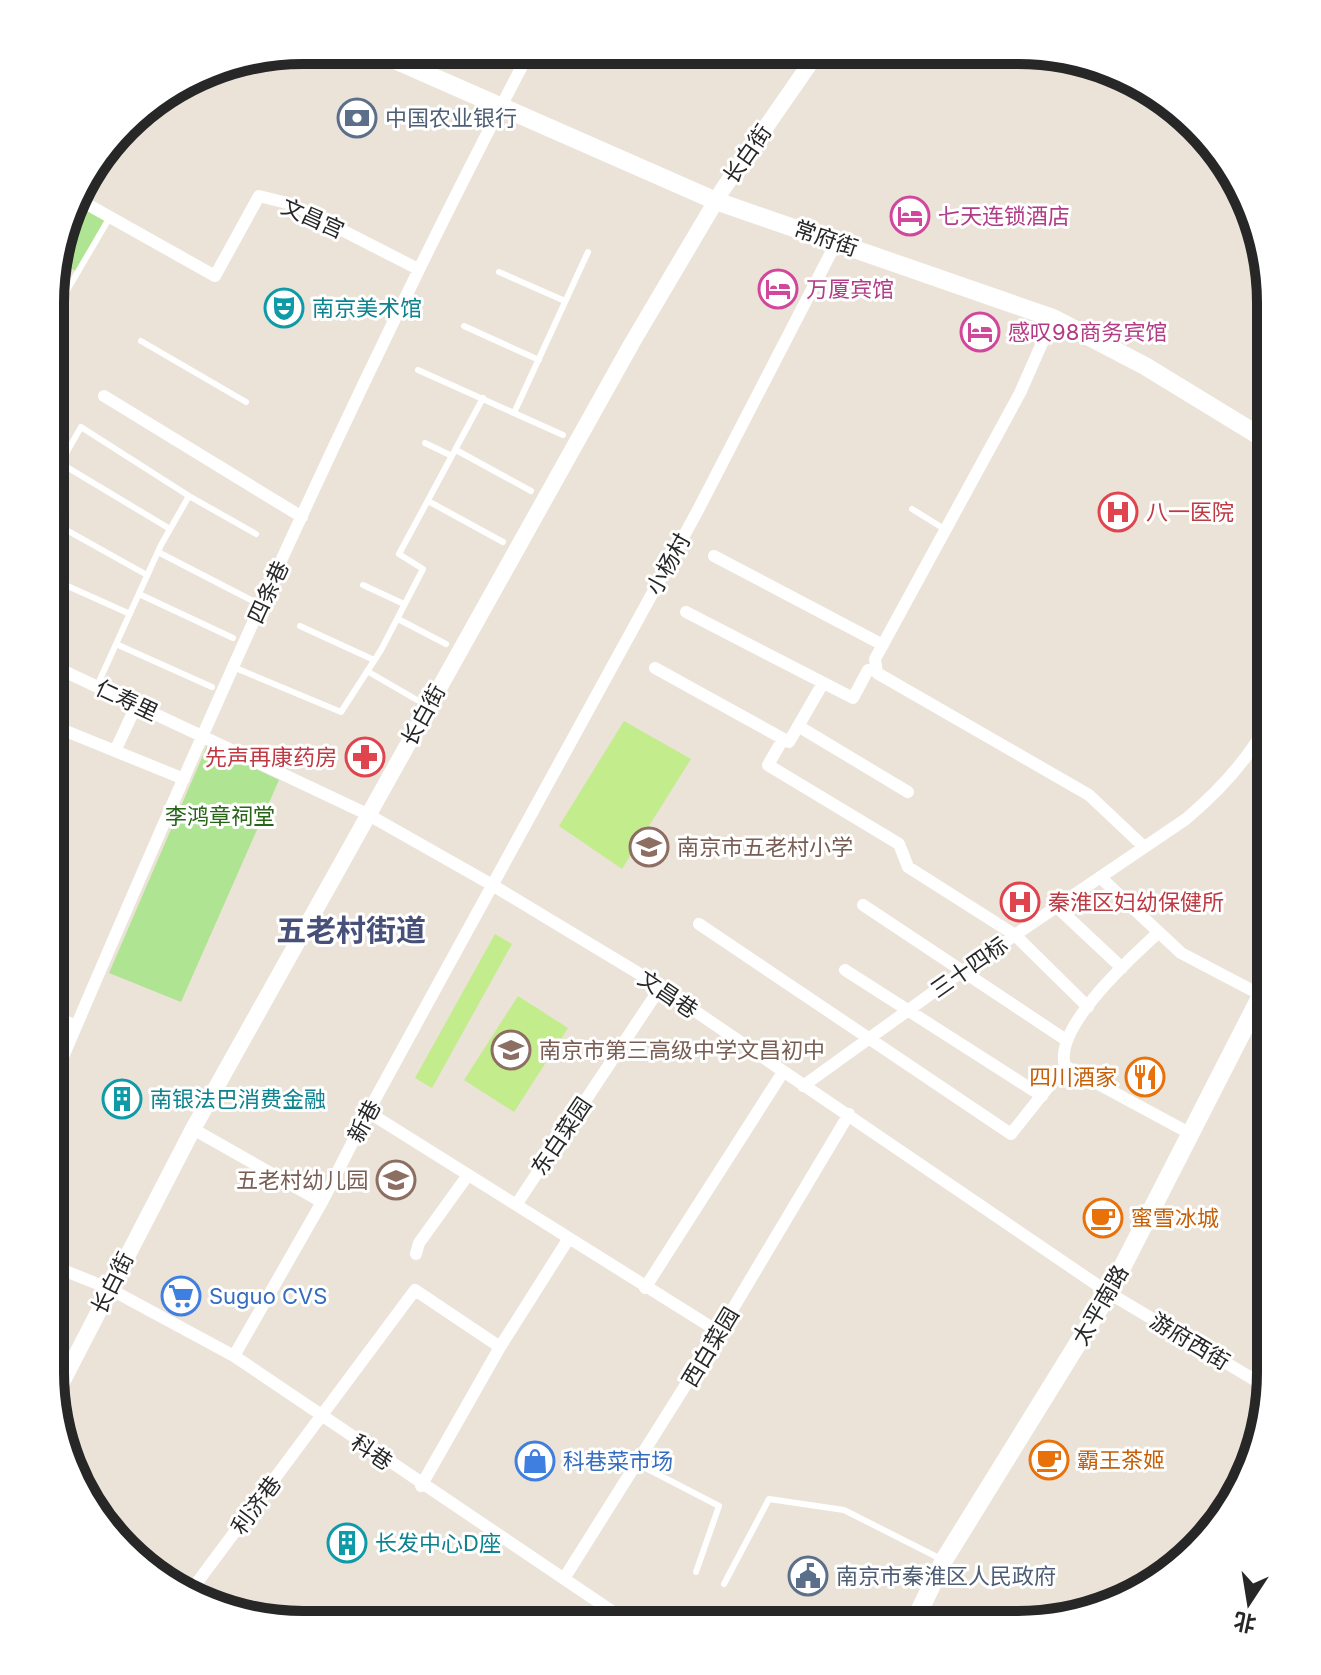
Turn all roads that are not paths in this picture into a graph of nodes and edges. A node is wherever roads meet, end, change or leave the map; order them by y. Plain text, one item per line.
1 (416, 64) edge
2 (523, 64) edge
3 (810, 64) edge
4 (500, 106) junction
5 (716, 201) junction
6 (86, 203) edge
7 (110, 217) junction
8 (837, 241) junction
9 (588, 252) dead end
10 (418, 269) junction
11 (499, 272) dead end
12 (65, 295) edge
13 (565, 301) junction
14 (1053, 318) junction
15 (464, 326) dead end
16 (141, 341) dead end
17 (539, 360) junction
18 (418, 370) dead end
19 (104, 396) dead end
20 (483, 398) junction
21 (246, 402) dead end
22 (514, 413) junction
23 (1257, 434) edge
24 (563, 435) dead end
25 (425, 443) dead end
26 (454, 453) junction
27 (64, 456) edge
28 (64, 465) edge
29 (531, 491) dead end
30 (189, 496) junction
31 (428, 501) junction
32 (912, 509) dead end
33 (302, 517) junction
34 (64, 529) edge
35 (170, 529) junction
36 (946, 530) junction
37 (256, 534) dead end
38 (503, 542) dead end
39 (158, 552) junction
40 (714, 556) dead end
41 (147, 575) junction
42 (64, 584) edge
43 (363, 585) dead end
44 (139, 594) junction
45 (251, 600) dead end
46 (404, 604) junction
47 (686, 612) dead end
48 (130, 614) junction
49 (398, 619) junction
50 (300, 626) dead end
51 (233, 638) dead end
52 (116, 644) junction
53 (446, 644) dead end
54 (883, 645) junction
55 (374, 660) junction
56 (233, 667) junction
57 (876, 667) junction
58 (655, 668) dead end
59 (64, 671) edge
60 (367, 671) junction
61 (823, 683) junction
62 (97, 686) junction
63 (212, 687) dead end
64 (417, 700) dead end
65 (137, 704) junction
66 (798, 726) junction
67 (64, 730) edge
68 (203, 735) junction
69 (783, 739) junction
70 (1257, 740) edge
71 (115, 751) junction
72 (184, 779) junction
73 (908, 792) dead end
74 (367, 814) junction
75 (1143, 846) junction
76 (1100, 877) junction
77 (494, 886) junction
78 (863, 905) dead end
79 (1057, 907) junction
80 (699, 924) dead end
81 (1159, 932) junction
82 (1015, 935) junction
83 (1122, 968) junction
84 (845, 970) dead end
85 (963, 971) junction
86 (660, 988) junction
87 (1256, 996) edge
88 (1088, 1007) junction
89 (908, 1011) junction
90 (1256, 1012) edge
91 (64, 1021) edge
92 (76, 1026) junction
93 (1066, 1040) junction
94 (868, 1041) junction
95 (64, 1054) edge
96 (1065, 1066) junction
97 (783, 1072) junction
98 (803, 1086) junction
99 (1042, 1096) junction
100 (368, 1112) junction
101 (849, 1114) junction
102 (193, 1129) junction
103 (1191, 1134) junction
104 (468, 1175) junction
105 (322, 1202) junction
106 (516, 1205) junction
107 (569, 1238) junction
108 (416, 1254) dead end
109 (64, 1271) edge
110 (108, 1288) junction
111 (645, 1288) junction
112 (1109, 1293) junction
113 (719, 1332) junction
114 (500, 1347) junction
115 (234, 1356) junction
116 (64, 1377) edge
117 (1256, 1381) edge
118 (322, 1419) junction
119 (638, 1464) junction
120 (421, 1486) junction
121 (944, 1560) junction
122 (696, 1572) dead end
123 (565, 1577) junction
124 (724, 1584) dead end
125 (195, 1585) edge
126 (611, 1610) edge
127 (920, 1610) edge

1 - 4 main road, 常府街
2 - 4 street, 四条巷
3 - 5 street, 长白街
4 - 5 main road, 常府街
4 - 10 street, 四条巷
5 - 8 main road, 常府街
5 - 74 street, 长白街
6 - 7 street, 文昌宫
7 - 10 street, 文昌宫
7 - 12 lane
8 - 14 main road, 常府街
8 - 77 street, 小杨村
9 - 13 lane
10 - 33 street, 四条巷
11 - 13 lane
13 - 17 lane
14 - 23 main road, 常府街
14 - 36 street
15 - 17 lane
16 - 21 lane
17 - 22 lane
18 - 20 lane
19 - 33 street
20 - 22 lane
20 - 26 lane
22 - 24 lane
25 - 26 lane
26 - 29 lane
26 - 31 lane
27 - 30 lane
28 - 35 lane
30 - 35 lane
30 - 37 lane
31 - 38 lane
31 - 46 lane
32 - 36 lane
33 - 56 street, 四条巷
34 - 41 lane
35 - 39 lane
36 - 54 street
39 - 41 lane
39 - 45 lane
40 - 54 street
41 - 44 lane
42 - 48 lane
43 - 46 lane
44 - 48 lane
44 - 51 lane
46 - 49 lane
47 - 61 street
48 - 52 lane
49 - 53 lane
49 - 55 lane
50 - 55 lane
52 - 62 lane
52 - 63 lane
54 - 57 street
55 - 60 lane
56 - 60 lane
56 - 68 street, 四条巷
57 - 61 street
57 - 75 street
58 - 69 street
59 - 62 street, 仁寿里
60 - 64 lane
61 - 66 street
62 - 65 street, 仁寿里
65 - 68 street, 仁寿里
65 - 71 street
66 - 69 street
66 - 73 street
67 - 71 street
68 - 72 street, 四条巷
68 - 74 street, 文昌巷
69 - 82 street
70 - 75 street, 三十四标
71 - 72 street
72 - 92 street, 四条巷
74 - 77 street, 文昌巷
74 - 102 street, 长白街
75 - 76 street, 三十四标
76 - 79 street, 三十四标
76 - 81 street
77 - 86 street, 文昌巷
77 - 100 street, 新巷
78 - 85 street
79 - 82 street, 三十四标
79 - 83 street
80 - 94 street
81 - 83 street
81 - 87 street
82 - 85 street, 三十四标
82 - 88 street
83 - 88 street
84 - 89 street
85 - 89 street, 三十四标
85 - 93 street
86 - 97 street, 文昌巷
86 - 106 street, 东白菜园
88 - 93 street
89 - 94 street, 三十四标
89 - 99 street
90 - 103 main road, 太平南路
91 - 92 street
92 - 95 street, 四条巷
93 - 96 street
94 - 98 street, 三十四标
94 - 99 street
96 - 99 street
96 - 103 street
97 - 98 street, 文昌巷
97 - 111 street
98 - 101 street, 文昌巷
100 - 104 street
100 - 105 street, 新巷
101 - 112 street, 文昌巷
101 - 113 street, 西白菜园
102 - 105 street
102 - 110 street, 长白街
103 - 112 main road, 太平南路
104 - 106 street
104 - 108 street
105 - 115 street, 新巷
106 - 107 street
107 - 111 street
107 - 114 street
109 - 110 street, 科巷
110 - 115 street, 科巷
110 - 116 street, 长白街
111 - 113 street
112 - 117 street, 游府西街
112 - 121 main road, 太平南路
113 - 119 street, 西白菜园
114 - 118 street, 利济巷
114 - 120 street
115 - 118 street, 科巷
118 - 120 street, 科巷
118 - 125 street, 利济巷
119 - 122 lane
119 - 123 street, 西白菜园
120 - 123 street, 科巷
121 - 124 lane
121 - 127 main road, 太平南路
123 - 126 street, 科巷

